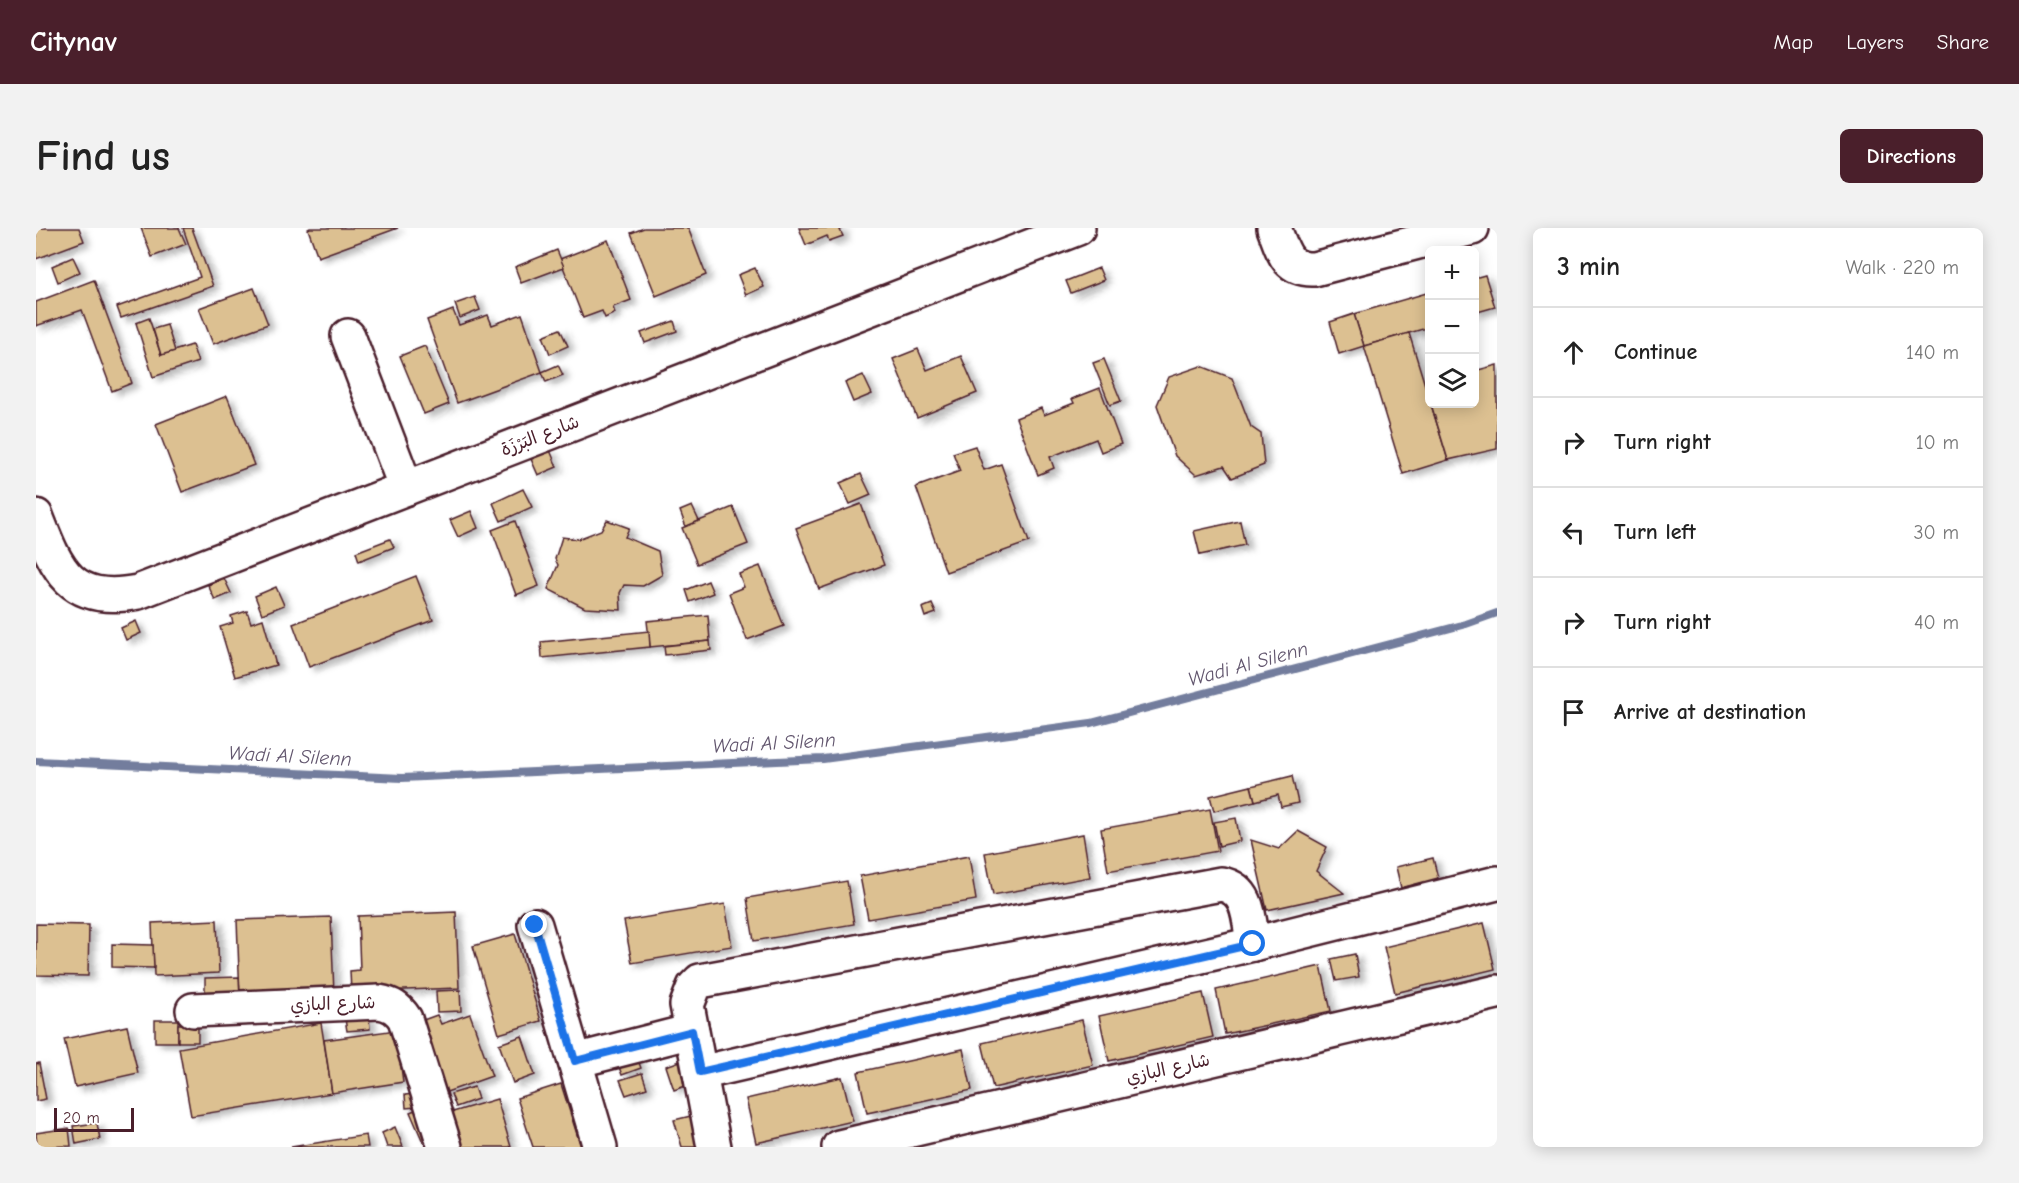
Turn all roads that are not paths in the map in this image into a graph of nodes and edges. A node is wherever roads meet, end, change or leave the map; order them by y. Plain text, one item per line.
1 (1078, 228) edge
2 (1274, 228) edge
3 (1472, 228) edge
4 (348, 336) dead end
5 (406, 488) junction
6 (36, 516) edge
7 (1497, 883) edge
8 (535, 925) dead end
9 (1253, 944) junction
10 (1497, 992) edge
11 (193, 1010) dead end
12 (692, 1031) junction
13 (575, 1061) junction
14 (700, 1072) junction
15 (445, 1147) edge
16 (600, 1147) edge
17 (714, 1147) edge
18 (839, 1147) edge

1 - 5 street, شارع البَرْزَة
2 - 3 street
4 - 5 street
5 - 6 street, شارع البَرْزَة
7 - 9 street
8 - 13 street
9 - 12 street
9 - 14 street
10 - 18 street, شارع البازي
11 - 15 street, شارع البازي
12 - 13 street
12 - 14 street
13 - 16 street
14 - 17 street

